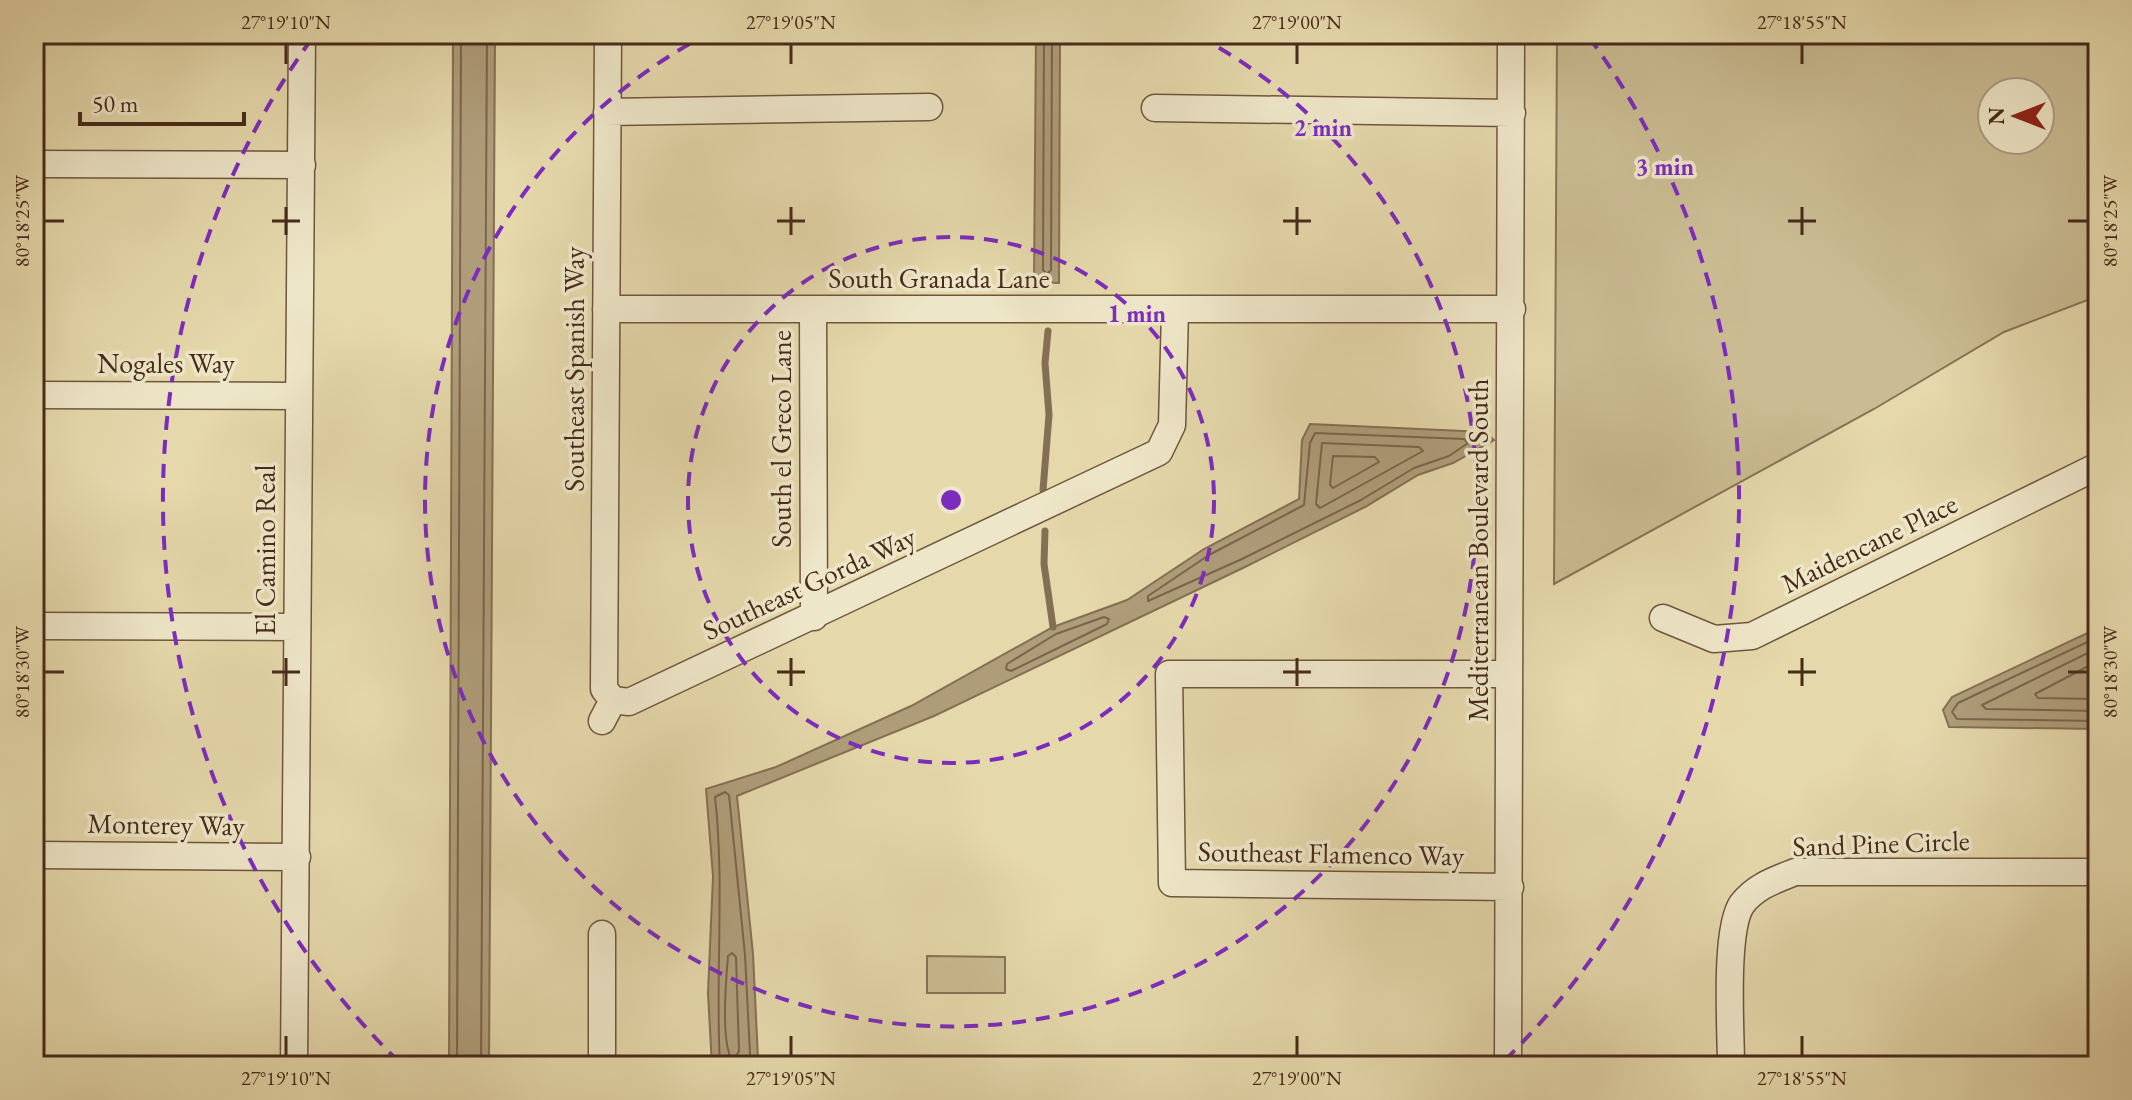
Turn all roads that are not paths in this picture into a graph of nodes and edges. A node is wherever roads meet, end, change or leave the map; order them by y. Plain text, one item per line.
1 (302, 34) edge
2 (608, 34) edge
3 (1511, 34) edge
4 (929, 107) dead end
5 (1155, 108) dead end
6 (607, 112) junction
7 (1512, 113) junction
8 (34, 164) edge
9 (302, 165) junction
10 (606, 309) junction
11 (813, 309) junction
12 (1512, 309) junction
13 (1175, 311) junction
14 (34, 395) edge
15 (298, 396) junction
16 (2098, 466) edge
17 (814, 617) junction
18 (1663, 618) dead end
19 (34, 626) edge
20 (297, 627) junction
21 (1508, 674) junction
22 (608, 710) joint
23 (34, 855) edge
24 (297, 857) junction
25 (2098, 872) edge
26 (1510, 887) junction
27 (602, 934) dead end
28 (294, 1066) edge
29 (602, 1066) edge
30 (1508, 1066) edge
31 (1731, 1066) edge

1 - 9 street, El Camino Real
2 - 6 street, Southeast Spanish Way
3 - 7 street, Mediterranean Boulevard South
4 - 6 street
5 - 7 street
6 - 10 street, Southeast Spanish Way
7 - 12 street, Mediterranean Boulevard South
8 - 9 street
9 - 15 street, El Camino Real
10 - 11 street, South Granada Lane
10 - 22 street, Southeast Spanish Way
11 - 13 street, South Granada Lane
11 - 17 street, South el Greco Lane
12 - 13 street, South Granada Lane
12 - 21 street, Mediterranean Boulevard South
13 - 17 street, Southeast Gorda Way
14 - 15 street, Nogales Way
15 - 20 street, El Camino Real
16 - 18 street, Maidencane Place
17 - 22 street, Southeast Gorda Way
19 - 20 street
20 - 24 street, El Camino Real
21 - 26 street, Mediterranean Boulevard South
21 - 26 street, Southeast Flamenco Way
23 - 24 street, Monterey Way
24 - 28 street, El Camino Real
25 - 31 street, Sand Pine Circle
26 - 30 street, Mediterranean Boulevard South
27 - 29 street

